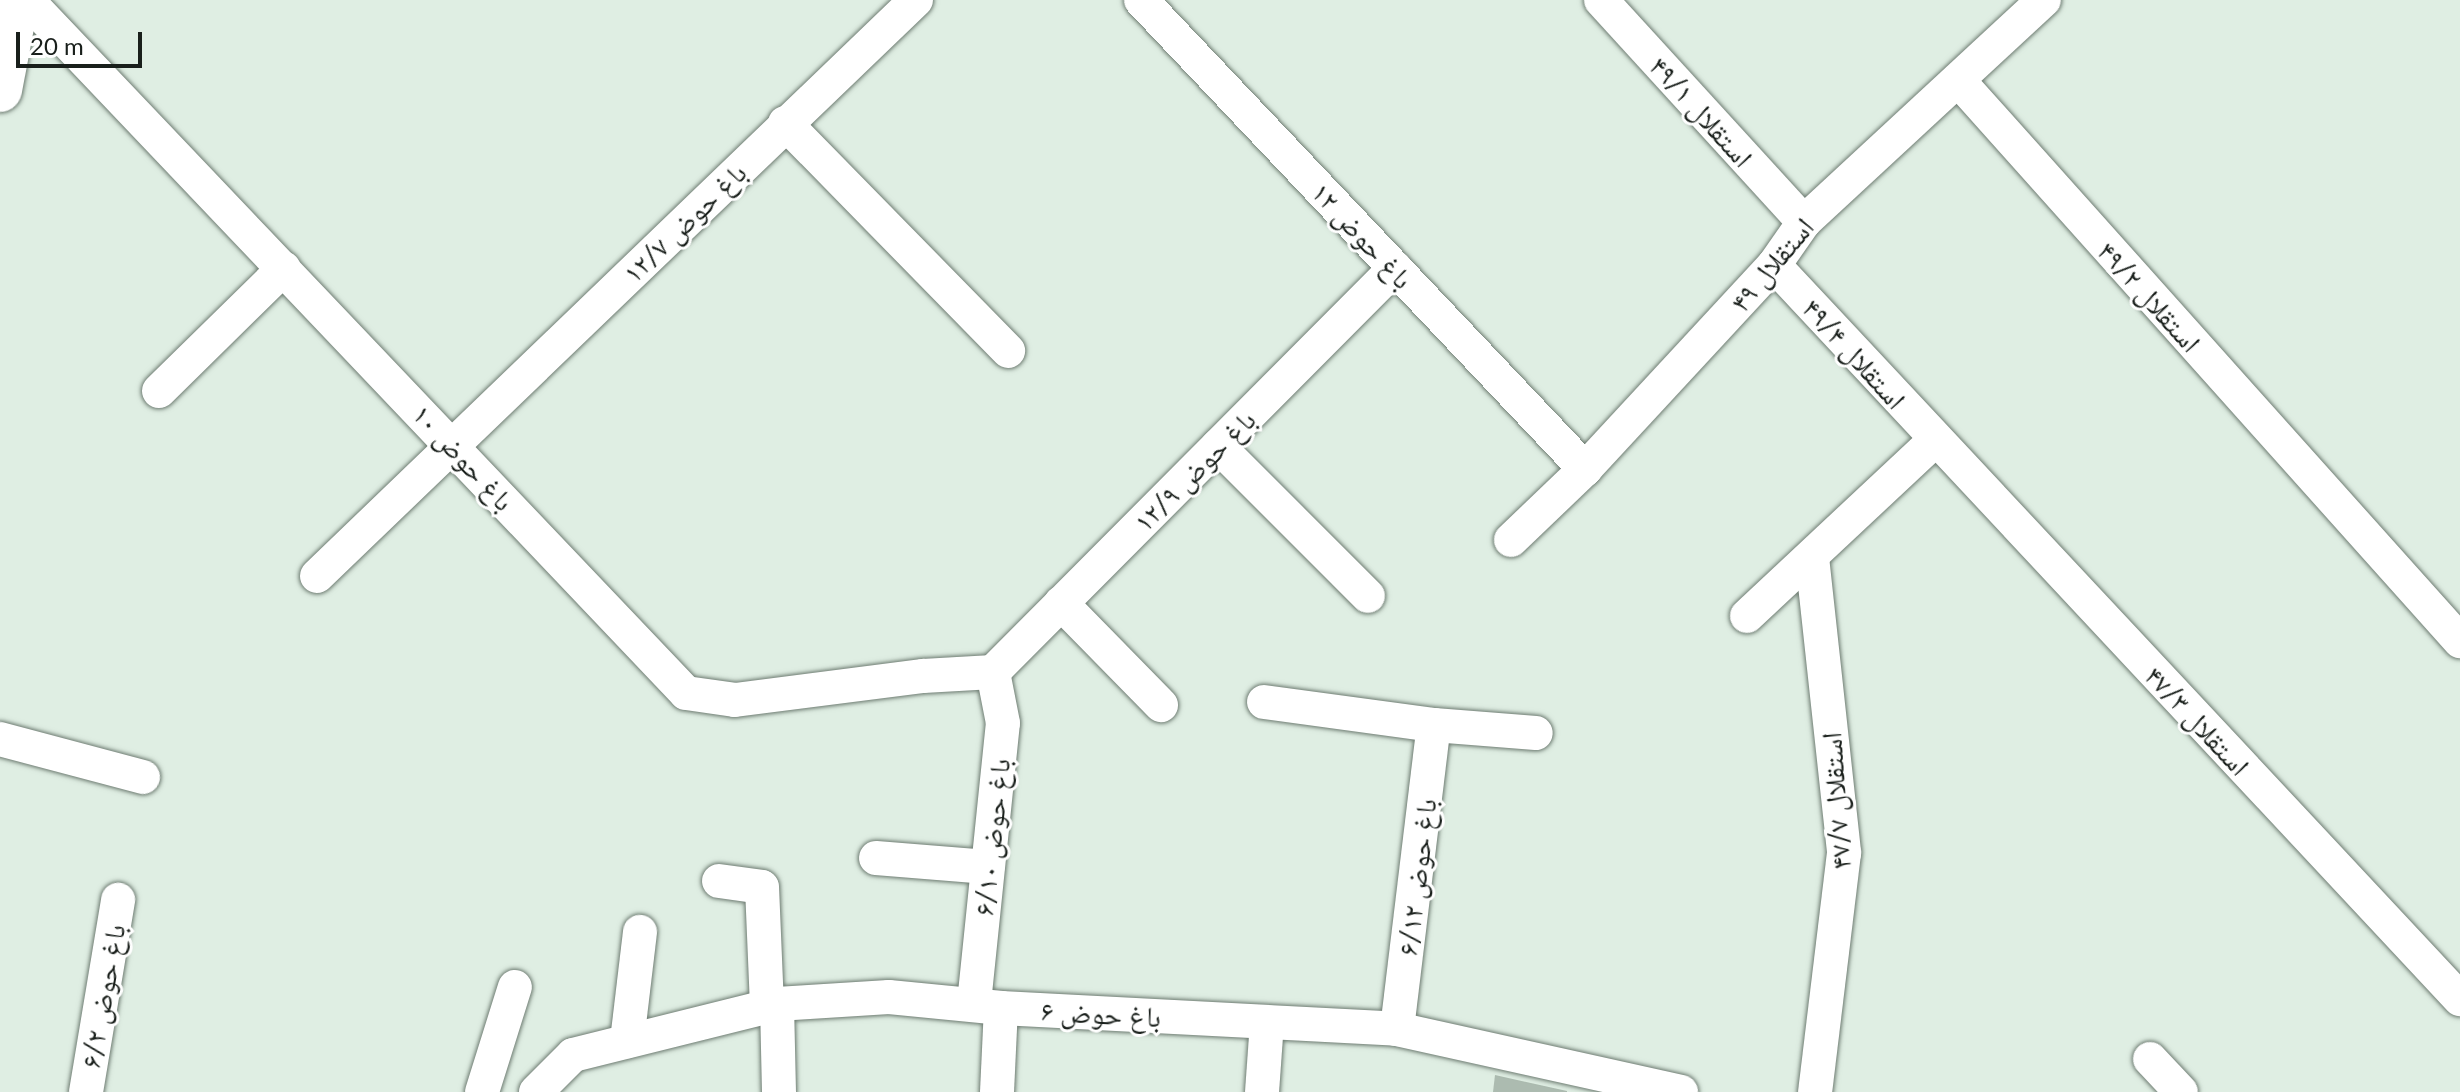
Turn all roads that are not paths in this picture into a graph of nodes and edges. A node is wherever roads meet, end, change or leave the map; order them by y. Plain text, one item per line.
1 (17, 0) edge
2 (27, 0) edge
3 (916, 0) edge
4 (1141, 0) edge
5 (1601, 0) edge
6 (2044, 0) edge
7 (1958, 80) junction
8 (0, 90) edge
9 (785, 123) junction
10 (1804, 222) junction
11 (1774, 265) junction
12 (284, 268) junction
13 (1395, 268) junction
14 (1008, 351) dead end
15 (159, 391) dead end
16 (1935, 440) junction
17 (454, 446) junction
18 (1218, 446) junction
19 (1585, 469) junction
20 (1511, 540) dead end
21 (1812, 557) junction
22 (317, 576) dead end
23 (1368, 596) dead end
24 (1061, 603) junction
25 (1747, 616) dead end
26 (2460, 641) edge
27 (993, 672) junction
28 (1264, 702) dead end
29 (1161, 705) dead end
30 (1434, 725) junction
31 (1536, 733) dead end
32 (0, 739) edge
33 (143, 777) dead end
34 (876, 858) dead end
35 (988, 867) junction
36 (719, 881) dead end
37 (118, 900) dead end
38 (640, 932) dead end
39 (515, 987) dead end
40 (2460, 999) edge
41 (772, 1005) junction
42 (988, 1005) junction
43 (1267, 1022) junction
44 (1397, 1029) junction
45 (627, 1041) junction
46 (2150, 1059) dead end
47 (86, 1092) edge
48 (482, 1092) edge
49 (536, 1092) edge
50 (779, 1092) edge
51 (997, 1092) edge
52 (1262, 1092) edge
53 (1681, 1092) edge
54 (1815, 1092) edge
55 (2181, 1092) edge

1 - 8 main road
2 - 12 street, ۱۰ باغ حوض
3 - 9 street, ۱۲/۷ باغ حوض
4 - 13 street, ۱۲ باغ حوض
5 - 10 street, ۴۹/۱ استقلال
6 - 7 street, ۴۹ استقلال
7 - 10 street, ۴۹ استقلال
7 - 26 street, ۴۹/۲ استقلال
9 - 14 street
9 - 17 street, ۱۲/۷ باغ حوض
10 - 11 street, ۴۹ استقلال
11 - 16 street, ۴۹/۴ استقلال
11 - 19 street, ۴۹ استقلال
12 - 15 street
12 - 17 street, ۱۰ باغ حوض
13 - 18 street, ۱۲/۹ باغ حوض
13 - 19 street, ۱۲ باغ حوض
16 - 21 street
16 - 40 street, ۴۷/۳ استقلال
17 - 22 street, ۱۲/۷ باغ حوض
17 - 27 street, ۱۰ باغ حوض
18 - 23 street
18 - 24 street, ۱۲/۹ باغ حوض
19 - 20 street, ۴۹ استقلال
21 - 25 street
21 - 54 street, ۴۷/۷ استقلال
24 - 27 street, ۱۲/۹ باغ حوض
24 - 29 street
27 - 35 street, ۶/۱۰ باغ حوض
28 - 30 street
30 - 31 street
30 - 44 street, ۶/۱۲ باغ حوض
32 - 33 street
34 - 35 street
35 - 42 street, ۶/۱۰ باغ حوض
36 - 41 street
37 - 47 street, ۶/۲ باغ حوض
38 - 45 street
39 - 48 street
41 - 42 street, ۶ باغ حوض
41 - 45 street, ۶ باغ حوض
41 - 50 street
42 - 43 street, ۶ باغ حوض
42 - 51 street, ۶/۱۰ باغ حوض
43 - 44 street, ۶ باغ حوض
43 - 52 street
44 - 53 street, ۶ باغ حوض
45 - 49 street, ۶ باغ حوض
46 - 55 street

